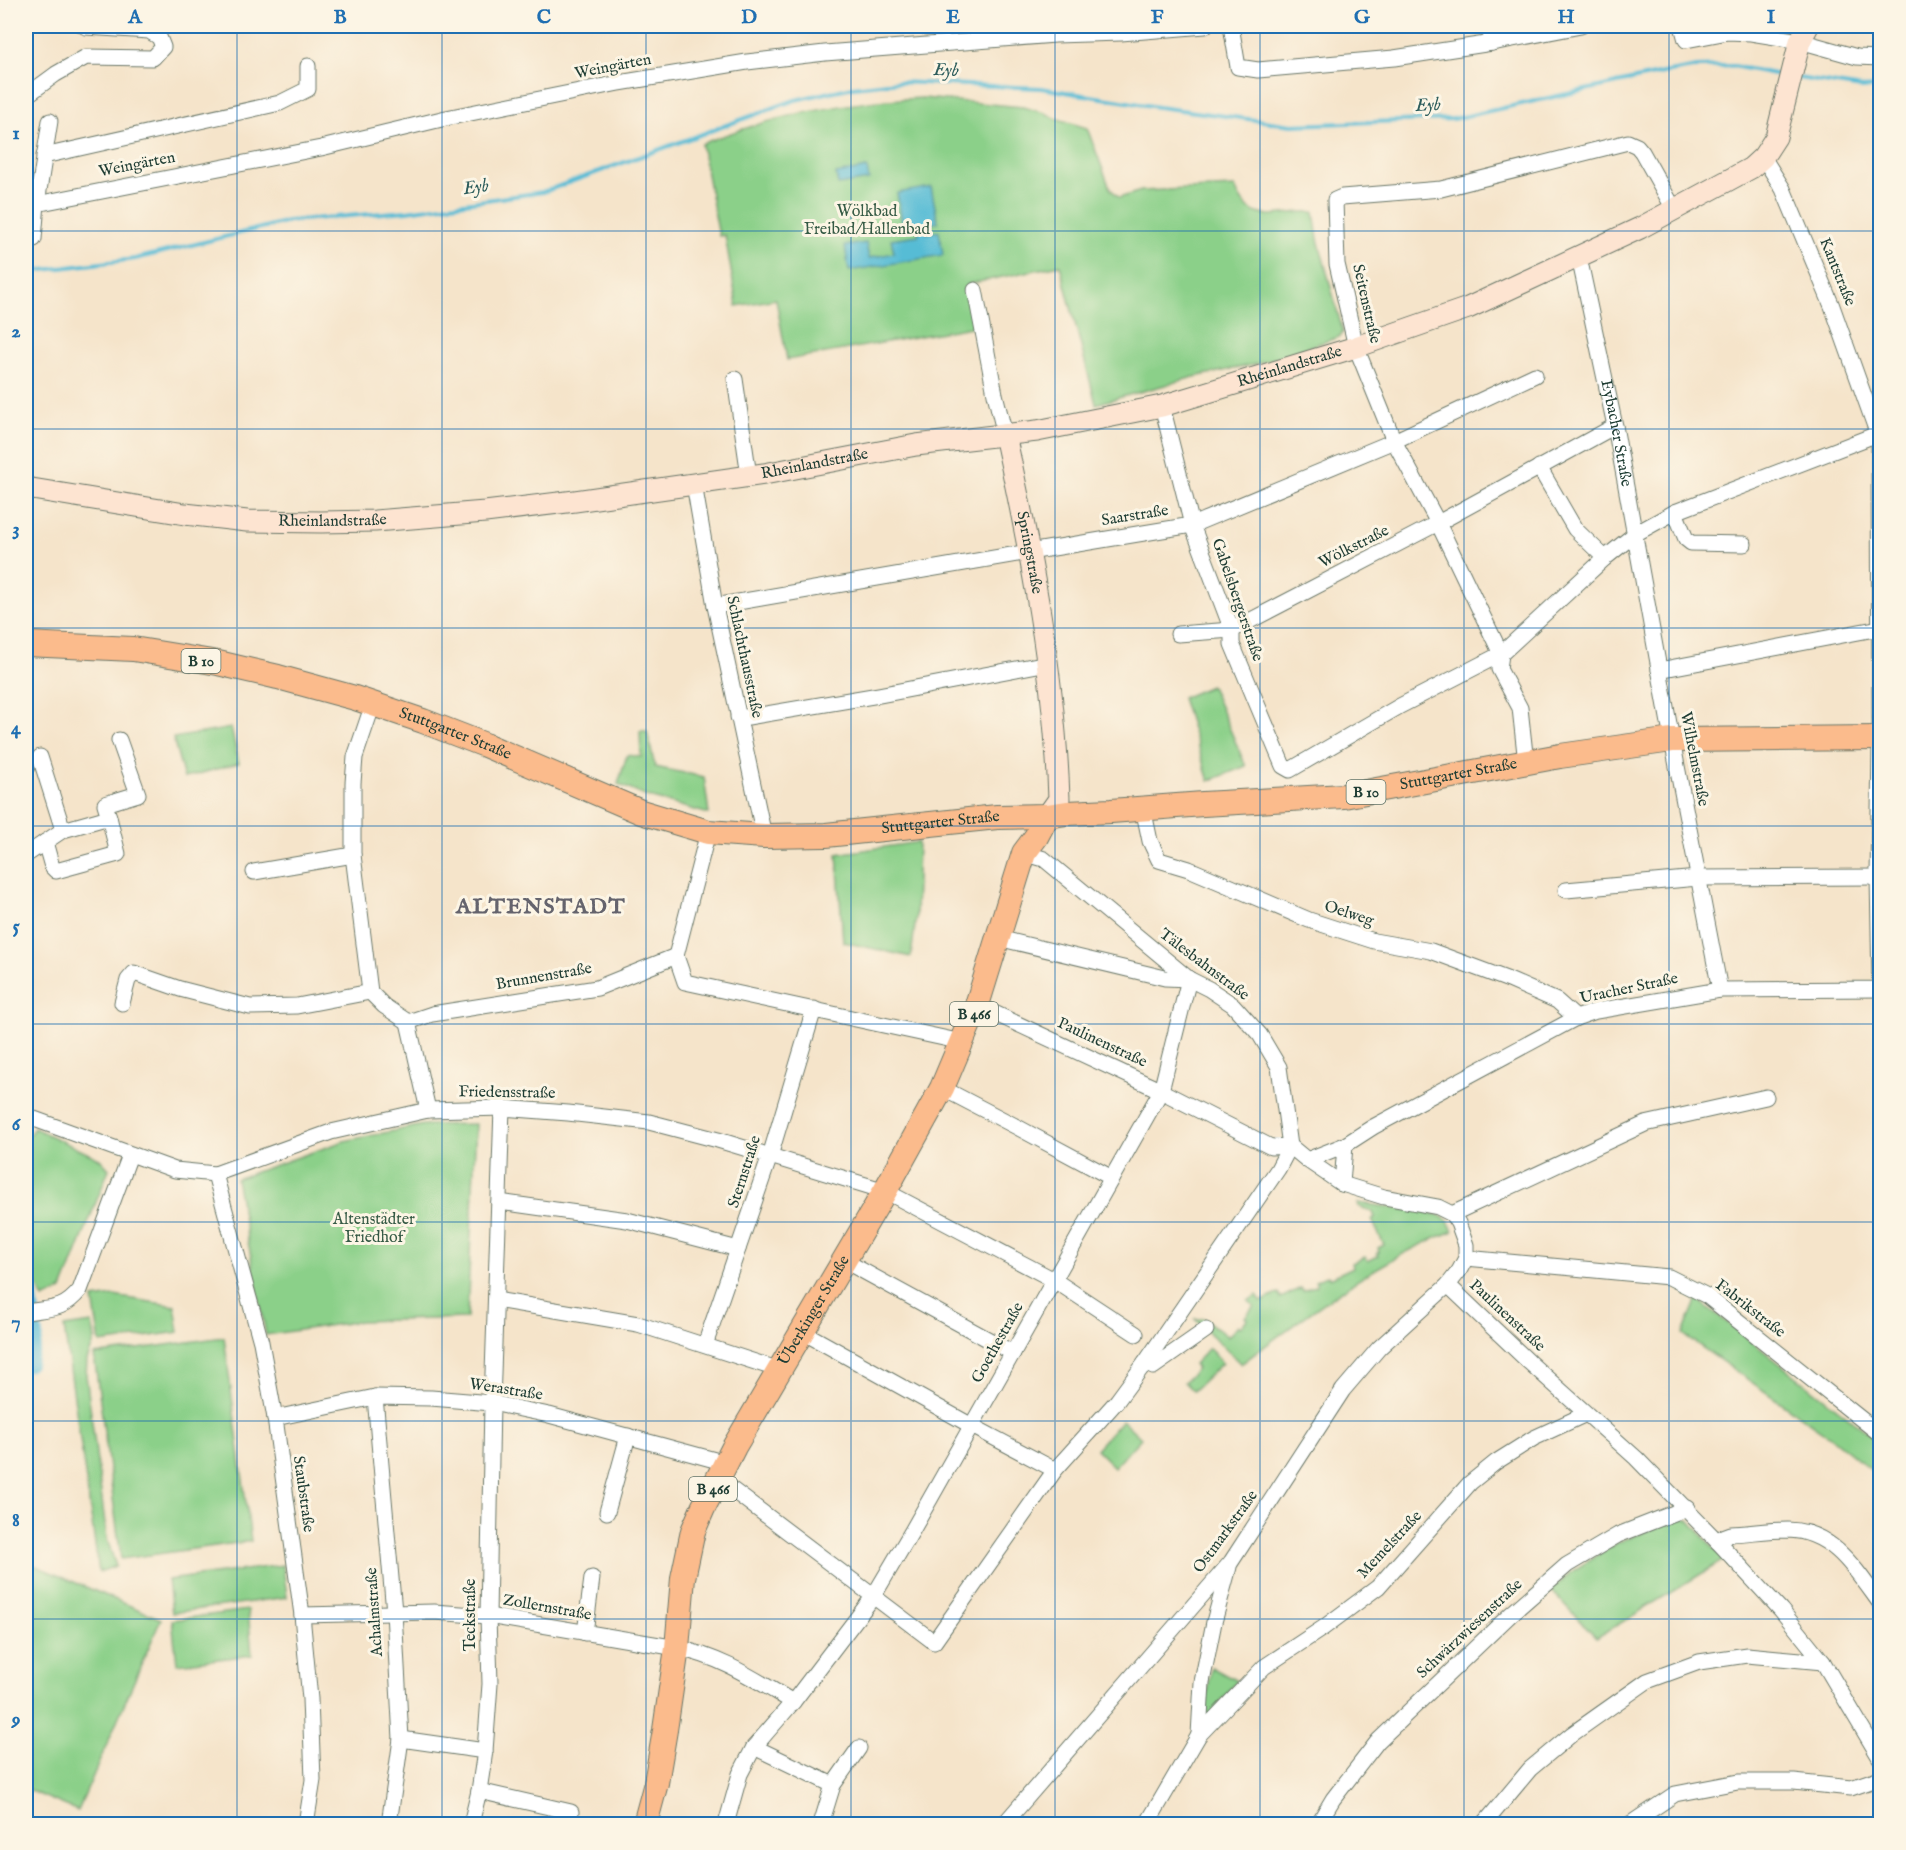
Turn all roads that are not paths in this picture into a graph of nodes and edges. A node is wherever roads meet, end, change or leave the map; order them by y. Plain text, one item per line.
1 (84, 26) edge
2 (1205, 26) edge
3 (1231, 26) edge
4 (1489, 26) edge
5 (1581, 26) edge
6 (1682, 26) edge
7 (1801, 42) edge
8 (1492, 44) junction
9 (1881, 58) edge
10 (308, 66) dead end
11 (26, 96) edge
12 (50, 121) dead end
13 (44, 156) junction
14 (1763, 158) junction
15 (31, 205) edge
16 (1674, 209) junction
17 (34, 239) dead end
18 (1579, 257) junction
19 (975, 290) dead end
20 (1356, 347) junction
21 (1535, 375) dead end
22 (735, 380) dead end
23 (1162, 406) junction
24 (1615, 426) junction
25 (1879, 434) edge
26 (1005, 435) junction
27 (1394, 441) junction
28 (1539, 467) junction
29 (749, 476) junction
30 (694, 484) junction
31 (26, 488) edge
32 (1675, 513) junction
33 (1438, 524) junction
34 (1192, 525) junction
35 (1635, 534) junction
36 (1880, 541) edge
37 (1744, 544) dead end
38 (1029, 552) junction
39 (1605, 558) junction
40 (715, 606) junction
41 (1880, 628) edge
42 (1232, 630) junction
43 (1178, 634) dead end
44 (26, 644) edge
45 (1501, 654) junction
46 (1048, 663) junction
47 (1659, 670) junction
48 (373, 704) junction
49 (738, 717) junction
50 (1881, 728) edge
51 (1881, 738) edge
52 (119, 740) dead end
53 (1672, 740) junction
54 (1881, 746) edge
55 (40, 757) dead end
56 (1526, 763) junction
57 (1143, 808) junction
58 (1047, 816) junction
59 (109, 818) junction
60 (63, 831) junction
61 (708, 832) junction
62 (764, 836) junction
63 (45, 842) junction
64 (1024, 853) junction
65 (26, 855) edge
66 (354, 855) junction
67 (254, 872) dead end
68 (1879, 877) edge
69 (1698, 878) junction
70 (1566, 890) dead end
71 (998, 938) junction
72 (676, 956) junction
73 (1188, 979) junction
74 (1880, 988) edge
75 (1720, 990) junction
76 (370, 992) junction
77 (122, 1003) dead end
78 (978, 1005) junction
79 (814, 1009) junction
80 (1576, 1018) junction
81 (408, 1022) junction
82 (962, 1042) junction
83 (942, 1089) junction
84 (1161, 1091) junction
85 (1766, 1097) dead end
86 (502, 1108) junction
87 (428, 1110) junction
88 (26, 1116) edge
89 (1345, 1145) junction
90 (1290, 1146) junction
91 (130, 1155) junction
92 (770, 1156) junction
93 (1307, 1160) junction
94 (1320, 1169) junction
95 (215, 1174) junction
96 (1112, 1178) junction
97 (1342, 1184) junction
98 (885, 1191) junction
99 (499, 1202) junction
100 (1452, 1214) junction
101 (738, 1249) junction
102 (1466, 1258) junction
103 (843, 1260) junction
104 (1054, 1280) junction
105 (1448, 1285) junction
106 (496, 1300) junction
107 (26, 1312) edge
108 (1206, 1330) dead end
109 (801, 1331) junction
110 (1136, 1334) dead end
111 (705, 1345) junction
112 (1012, 1353) junction
113 (1145, 1363) junction
114 (780, 1370) junction
115 (375, 1397) junction
116 (492, 1404) junction
117 (1586, 1414) junction
118 (275, 1418) junction
119 (972, 1426) junction
120 (1881, 1434) edge
121 (628, 1436) junction
122 (1055, 1470) junction
123 (722, 1471) junction
124 (1687, 1508) junction
125 (607, 1512) dead end
126 (1718, 1542) junction
127 (1231, 1562) junction
128 (592, 1578) dead end
129 (873, 1597) junction
130 (1881, 1603) edge
131 (394, 1612) junction
132 (302, 1615) junction
133 (488, 1616) junction
134 (585, 1633) junction
135 (677, 1648) junction
136 (1823, 1662) junction
137 (793, 1702) junction
138 (1199, 1735) junction
139 (401, 1739) junction
140 (754, 1747) junction
141 (859, 1748) dead end
142 (485, 1751) junction
143 (1881, 1758) edge
144 (1881, 1778) edge
145 (833, 1785) junction
146 (479, 1791) junction
147 (571, 1812) dead end
148 (306, 1824) edge
149 (389, 1824) edge
150 (471, 1824) edge
151 (645, 1824) edge
152 (726, 1824) edge
153 (821, 1824) edge
154 (1004, 1824) edge
155 (1147, 1824) edge
156 (1318, 1824) edge
157 (1484, 1824) edge
158 (1630, 1824) edge

1 - 11 street
2 - 15 street, Weingärten
3 - 8 street
4 - 8 street
5 - 8 street
6 - 7 street
7 - 9 street
7 - 14 main road
10 - 13 street, Weingärten
12 - 13 street
13 - 15 street
14 - 16 main road
14 - 25 street, Kantstraße
15 - 17 street
16 - 18 main road
16 - 20 street, Seitenstraße
18 - 20 main road, Rheinlandstraße
18 - 24 street, Eybacher Straße
19 - 26 street, Springstraße
20 - 23 main road, Rheinlandstraße
20 - 27 street, Seitenstraße
21 - 27 street, Saarstraße
22 - 29 street
23 - 26 main road, Rheinlandstraße
23 - 34 street, Gabelsbergerstraße
24 - 28 street, Wölkstraße
24 - 35 street, Eybacher Straße
25 - 32 street
25 - 36 street, Kantstraße
26 - 29 main road, Rheinlandstraße
26 - 38 main road, Springstraße
27 - 33 street, Seitenstraße
27 - 34 street, Saarstraße
28 - 33 street, Wölkstraße
28 - 39 street
29 - 30 main road, Rheinlandstraße
30 - 31 main road, Rheinlandstraße
30 - 40 street, Schlachthausstraße
32 - 35 street
32 - 37 street
33 - 42 street, Wölkstraße
33 - 45 street, Seitenstraße
34 - 38 street, Saarstraße
34 - 42 street, Gabelsbergerstraße
35 - 39 street
35 - 47 street, Wilhelmstraße
36 - 41 street, Kantstraße
38 - 40 street, Saarstraße
38 - 46 main road, Springstraße
39 - 45 street
40 - 49 street, Schlachthausstraße
41 - 47 street
41 - 50 street, Kantstraße
42 - 43 street, Wölkstraße
42 - 45 street, Gabelsbergerstraße
44 - 48 main road, Stuttgarter Straße / B 10
45 - 56 street, Seitenstraße
46 - 49 street
46 - 58 main road, Springstraße
47 - 53 street, Wilhelmstraße
48 - 61 main road, Stuttgarter Straße / B 10
48 - 66 street
49 - 62 street, Schlachthausstraße
51 - 53 main road, Stuttgarter Straße / B 10
52 - 59 street
53 - 56 main road, Stuttgarter Straße / B 10
53 - 69 street, Wilhelmstraße
54 - 68 street
55 - 60 street
56 - 57 main road, Stuttgarter Straße / B 10
57 - 58 main road, Stuttgarter Straße / B 10
57 - 80 street, Oelweg
58 - 62 main road, Stuttgarter Straße / B 10
58 - 64 main road, Überkinger Straße / B 466
59 - 60 street
59 - 63 street
60 - 63 street
61 - 62 main road, Stuttgarter Straße / B 10
61 - 72 street
63 - 65 street
64 - 71 main road, Überkinger Straße / B 466
64 - 73 street, Tälesbahnstraße
66 - 67 street
66 - 76 street
68 - 69 street
68 - 74 street
69 - 70 street
69 - 75 street, Wilhelmstraße
71 - 73 street
71 - 78 main road, Überkinger Straße / B 466
72 - 79 street
72 - 81 street, Brunnenstraße
73 - 84 street, Goethestraße
73 - 90 street, Tälesbahnstraße
74 - 75 street, Uracher Straße
75 - 80 street, Uracher Straße
76 - 77 street
76 - 81 street
78 - 82 main road, Überkinger Straße / B 466
78 - 84 street, Paulinenstraße
79 - 82 street
79 - 92 street, Sternstraße
80 - 89 street, Uracher Straße
81 - 87 street
82 - 83 main road, Überkinger Straße / B 466
83 - 96 street
83 - 98 main road, Überkinger Straße / B 466
84 - 90 street, Paulinenstraße
84 - 96 street, Goethestraße
85 - 100 street
86 - 87 street, Friedensstraße
86 - 92 street, Friedensstraße
86 - 99 street, Teckstraße
87 - 95 street, Friedensstraße
88 - 91 street, Friedensstraße
89 - 93 street, Uracher Straße
89 - 94 street, Uracher Straße
89 - 97 street
90 - 93 street
90 - 113 street
91 - 95 street, Friedensstraße
91 - 107 street
92 - 98 street, Friedensstraße
92 - 101 street, Sternstraße
93 - 94 street
94 - 97 street
95 - 118 street, Staubstraße
96 - 104 street, Goethestraße
97 - 100 street
98 - 103 main road, Überkinger Straße / B 466
98 - 104 street, Friedensstraße
99 - 101 street
99 - 106 street, Teckstraße
100 - 102 street, Paulinenstraße
101 - 111 street, Sternstraße
102 - 105 street, Paulinenstraße
102 - 120 street, Fabrikstraße
103 - 109 main road, Überkinger Straße / B 466
103 - 112 street
104 - 110 street, Friedensstraße
104 - 112 street, Goethestraße
105 - 117 street, Paulinenstraße
105 - 127 street, Ostmarkstraße
106 - 111 street
106 - 116 street, Teckstraße
108 - 113 street
109 - 114 main road, Überkinger Straße / B 466
109 - 119 street
111 - 114 street
112 - 119 street, Goethestraße
113 - 122 street
114 - 123 main road, Überkinger Straße / B 466
115 - 116 street, Werastraße
115 - 118 street, Werastraße
115 - 131 street, Achalmstraße
116 - 121 street, Werastraße
116 - 133 street, Teckstraße
117 - 124 street, Paulinenstraße
117 - 138 street, Memelstraße
118 - 132 street, Staubstraße
119 - 122 street
119 - 129 street, Goethestraße
121 - 123 street, Werastraße
121 - 125 street
122 - 129 street, Werastraße
123 - 129 street, Werastraße
123 - 135 main road, Überkinger Straße / B 466
124 - 126 street, Paulinenstraße
124 - 156 street, Schwärzwiesenstraße
126 - 130 street
126 - 136 street, Paulinenstraße
127 - 138 street, Memelstraße
127 - 154 street, Ostmarkstraße
128 - 134 street
129 - 137 street, Goethestraße
131 - 132 street, Zollernstraße
131 - 133 street, Zollernstraße
131 - 139 street, Achalmstraße
132 - 148 street, Staubstraße
133 - 134 street, Zollernstraße
133 - 142 street, Teckstraße
134 - 135 street, Zollernstraße
135 - 137 street, Zollernstraße
135 - 151 main road, Überkinger Straße / B 466
136 - 143 street, Paulinenstraße
136 - 157 street
137 - 140 street, Goethestraße
138 - 155 street, Memelstraße
139 - 142 street
139 - 149 street, Achalmstraße
140 - 145 street
140 - 152 street, Goethestraße
141 - 145 street
142 - 146 street, Teckstraße
144 - 158 street
145 - 153 street
146 - 147 street
146 - 150 street, Teckstraße

